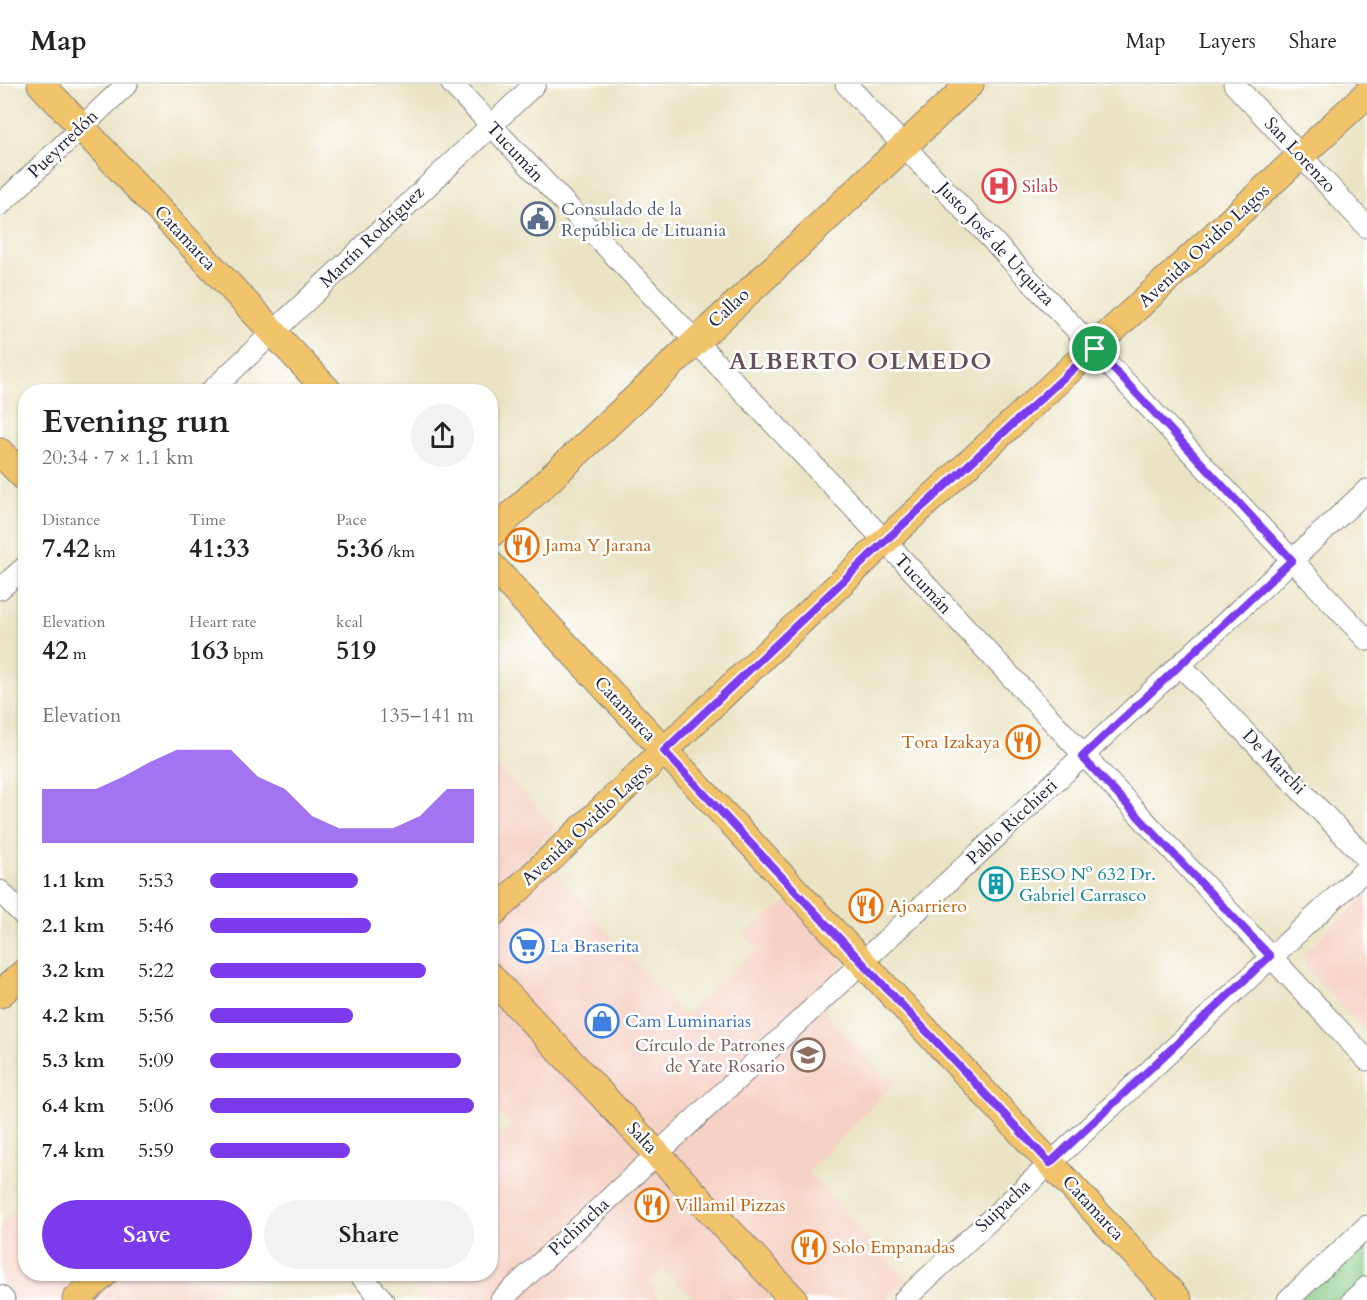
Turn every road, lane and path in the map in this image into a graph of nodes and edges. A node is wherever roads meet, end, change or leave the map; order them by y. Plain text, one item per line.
1 (41, 84) edge
2 (127, 84) edge
3 (452, 84) edge
4 (535, 84) edge
5 (846, 84) edge
6 (970, 84) edge
7 (1234, 84) edge
8 (1367, 94) edge
9 (490, 125) junction
10 (81, 127) junction
11 (904, 145) junction
12 (1301, 156) junction
13 (0, 205) edge
14 (1367, 227) edge
15 (273, 332) junction
16 (694, 341) junction
17 (1095, 349) junction
18 (218, 384) edge
19 (322, 384) edge
20 (0, 452) edge
21 (18, 471) edge
22 (1367, 490) edge
23 (498, 527) edge
24 (885, 541) junction
25 (1292, 560) junction
26 (18, 573) edge
27 (498, 573) edge
28 (0, 589) edge
29 (1367, 640) edge
30 (1180, 665) junction
31 (664, 751) junction
32 (1082, 757) junction
33 (1367, 859) edge
34 (1367, 868) edge
35 (0, 891) edge
36 (498, 908) edge
37 (18, 910) edge
38 (1270, 956) junction
39 (862, 962) junction
40 (18, 977) edge
41 (498, 985) edge
42 (0, 994) edge
43 (1367, 1060) edge
44 (657, 1154) junction
45 (1050, 1163) junction
46 (1367, 1226) edge
47 (96, 1281) edge
48 (365, 1281) edge
49 (1367, 1287) edge
50 (0, 1296) edge
51 (4, 1300) edge
52 (76, 1300) edge
53 (383, 1300) edge
54 (501, 1300) edge
55 (794, 1300) edge
56 (904, 1300) edge
57 (1178, 1300) edge
58 (1288, 1300) edge
59 (1353, 1300) edge

1 - 10 main road, Catamarca
2 - 10 street, Pueyrredón
3 - 9 street, Tucumán
4 - 9 street, Martín Rodríguez
5 - 11 street, Justo José de Urquiza
6 - 11 main road, Callao
7 - 12 street, San Lorenzo
8 - 12 main road, Avenida Ovidio Lagos
9 - 15 street, Martín Rodríguez
9 - 16 street, Tucumán
10 - 13 street, Pueyrredón
10 - 15 main road, Catamarca
11 - 16 main road, Callao
11 - 17 street, Justo José de Urquiza
12 - 14 street, San Lorenzo
12 - 17 main road, Avenida Ovidio Lagos
15 - 18 street, Martín Rodríguez
15 - 19 main road, Catamarca
16 - 23 main road, Callao
16 - 24 street, Tucumán
17 - 24 main road, Avenida Ovidio Lagos
17 - 25 street, Justo José de Urquiza
20 - 21 main road
22 - 25 street, Pablo Ricchieri
24 - 31 main road, Avenida Ovidio Lagos
24 - 32 street, Tucumán
25 - 29 street, Justo José de Urquiza
25 - 30 street, Pablo Ricchieri
26 - 28 street
27 - 31 main road, Catamarca
30 - 32 street, Pablo Ricchieri
30 - 33 street, De Marchi
31 - 36 main road, Avenida Ovidio Lagos
31 - 39 main road, Catamarca
32 - 38 street, Tucumán
32 - 39 street, Pablo Ricchieri
34 - 38 street, Suipacha
35 - 37 street
38 - 43 street, Tucumán
38 - 45 street, Suipacha
39 - 44 street, Pablo Ricchieri
39 - 45 main road, Catamarca
40 - 42 main road
41 - 44 main road, Salta
44 - 54 street, Pichincha
44 - 55 main road, Salta
45 - 56 street, Suipacha
45 - 57 main road, Catamarca
46 - 58 street
47 - 52 main road
48 - 53 street
49 - 59 street
50 - 51 street

